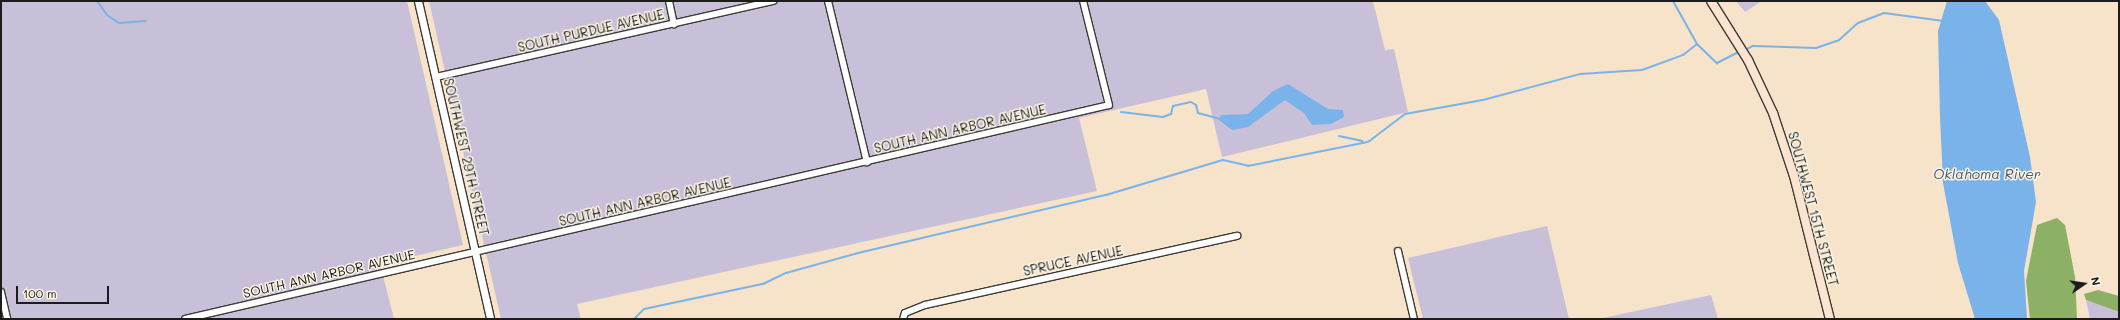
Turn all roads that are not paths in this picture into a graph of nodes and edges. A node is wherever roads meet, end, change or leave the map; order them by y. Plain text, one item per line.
1 (418, 1) edge
2 (669, 1) edge
3 (774, 1) edge
4 (828, 1) edge
5 (1083, 1) edge
6 (1712, 1) edge
7 (674, 24) junction
8 (436, 77) junction
9 (867, 162) junction
10 (1237, 236) dead end
11 (1398, 251) dead end
12 (475, 253) junction
13 (1, 292) edge
14 (7, 319) edge
15 (185, 319) edge
16 (490, 319) edge
17 (903, 319) edge
18 (1414, 319) edge
19 (1830, 319) edge

1 - 8 street, SOUTHWEST 29TH STREET
2 - 7 street
3 - 7 street, SOUTH PURDUE AVENUE
4 - 9 street
5 - 9 street, SOUTH ANN ARBOR AVENUE
6 - 19 main road, SOUTHWEST 15TH STREET
7 - 8 street, SOUTH PURDUE AVENUE
8 - 12 street, SOUTHWEST 29TH STREET
9 - 12 street, SOUTH ANN ARBOR AVENUE
10 - 17 street, SPRUCE AVENUE
11 - 18 street
12 - 15 street, SOUTH ANN ARBOR AVENUE
12 - 16 street, SOUTHWEST 29TH STREET
13 - 14 street

